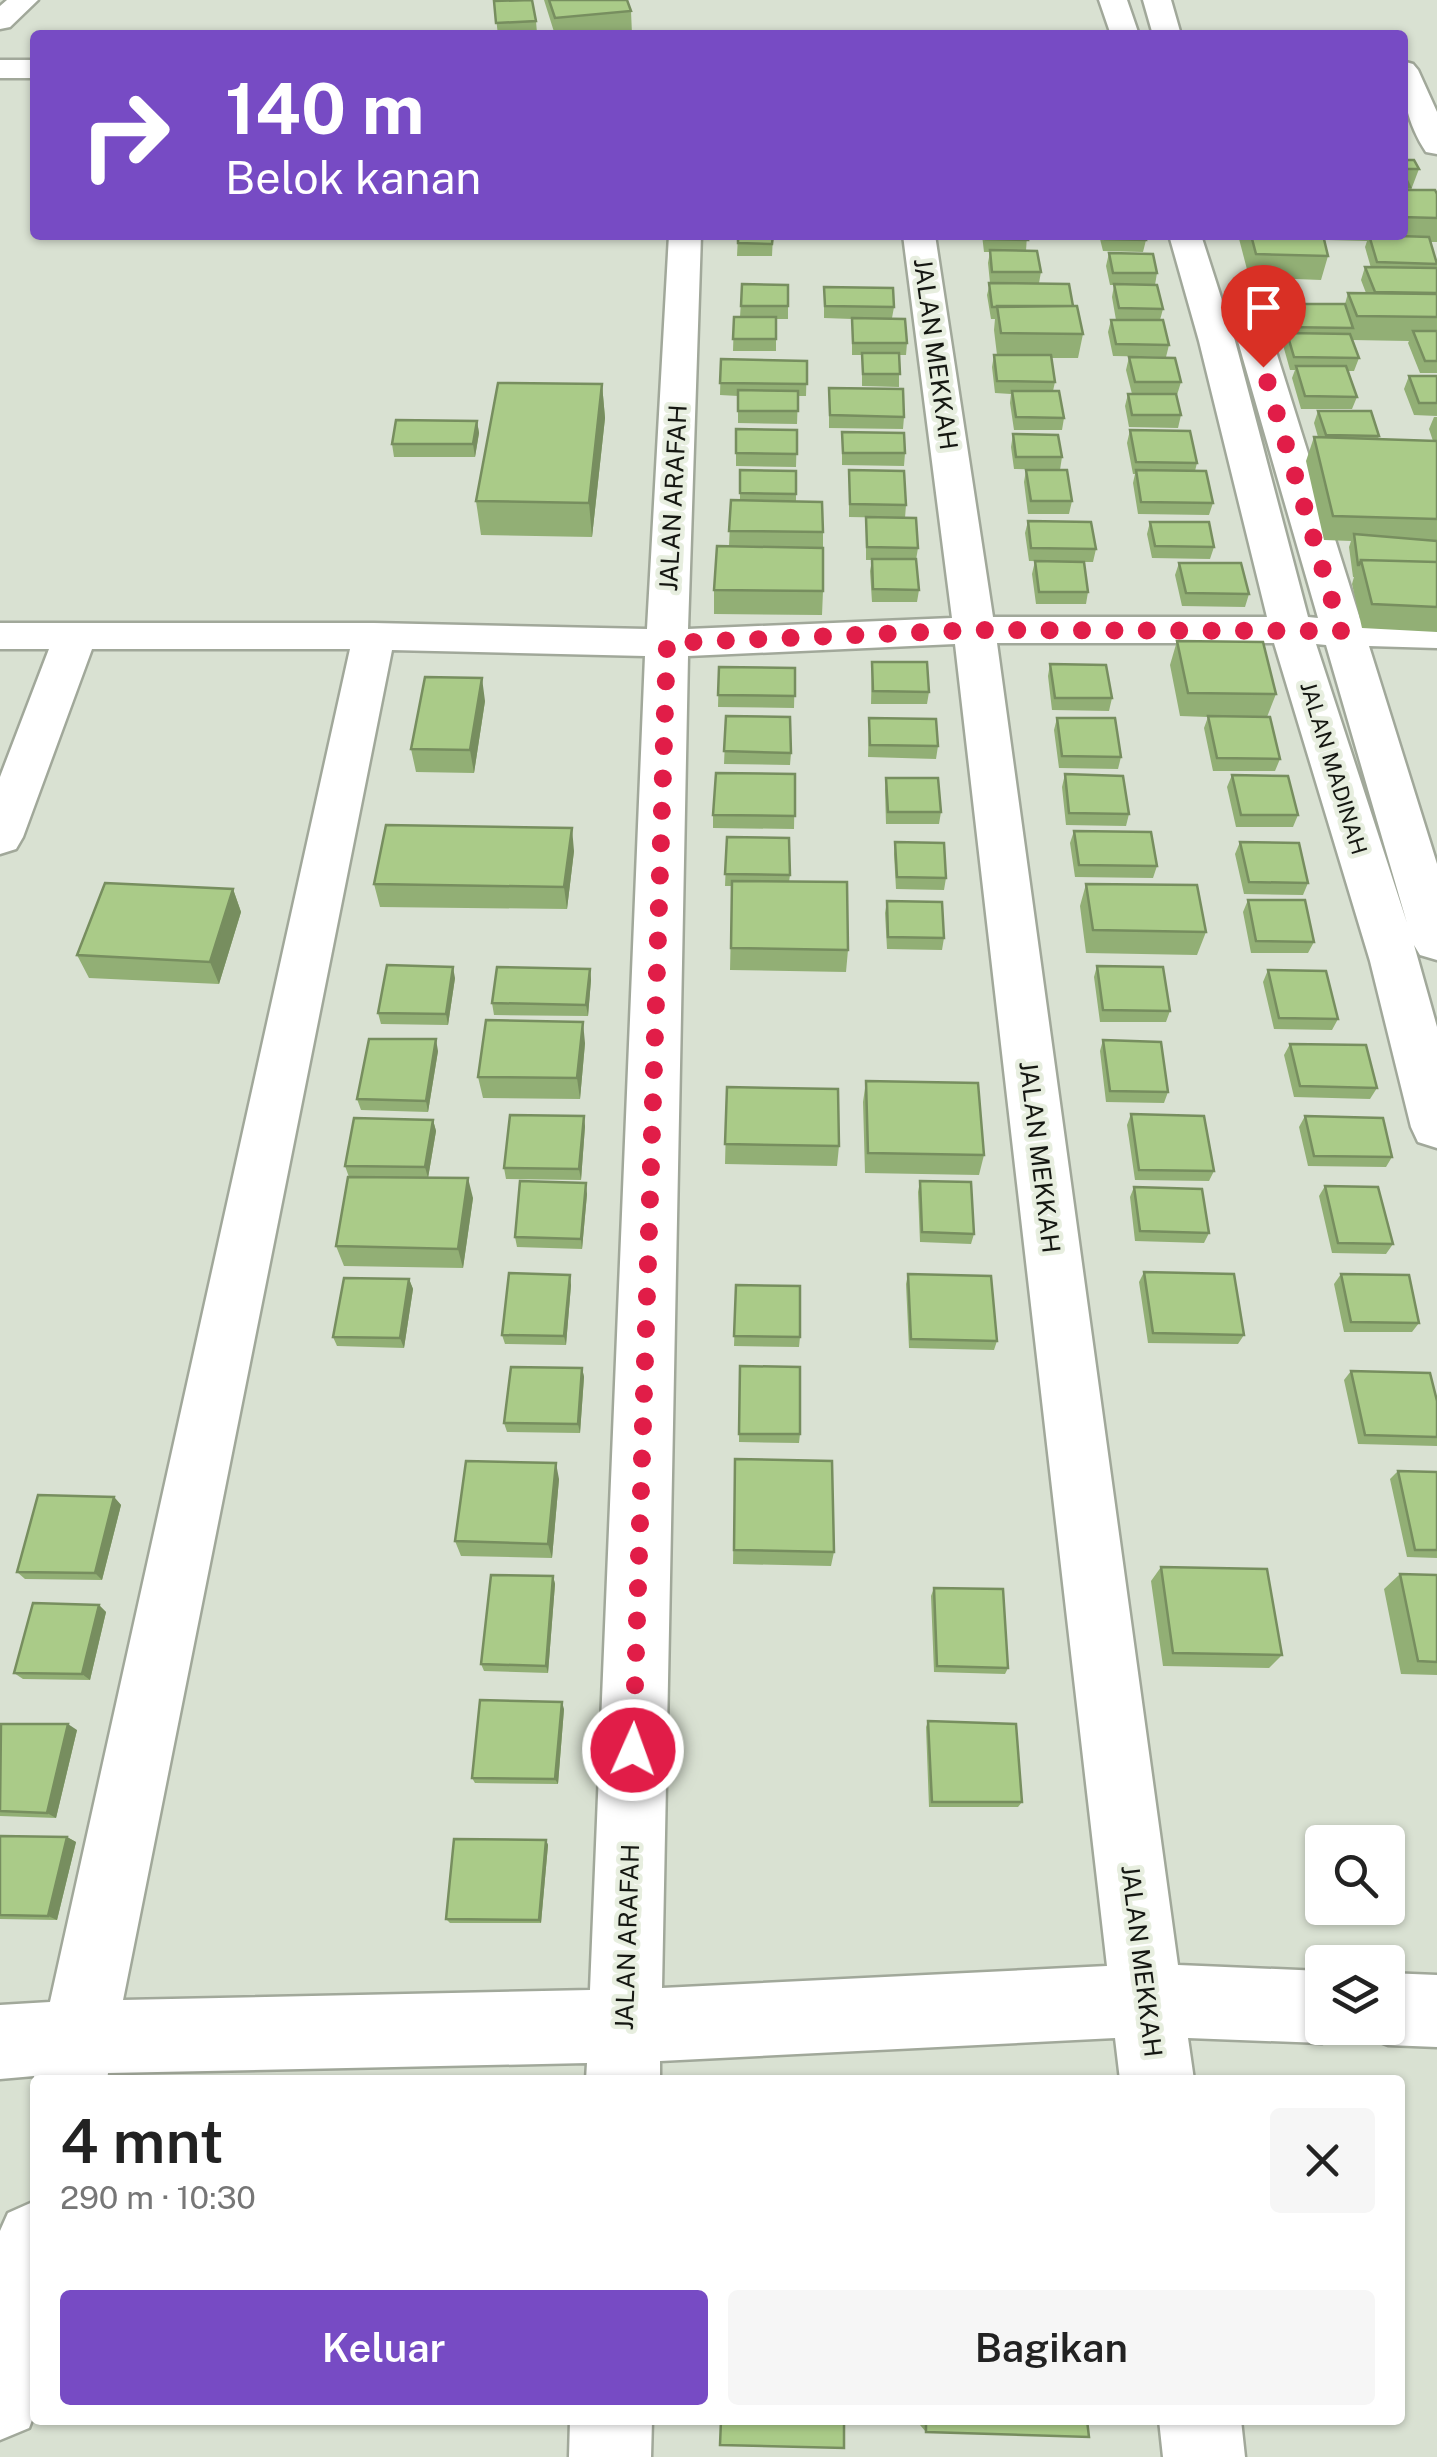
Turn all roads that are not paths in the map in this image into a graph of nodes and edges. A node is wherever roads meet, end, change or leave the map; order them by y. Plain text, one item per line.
1 (24, 0) edge
2 (1113, 0) edge
3 (1157, 0) edge
4 (0, 21) edge
5 (1123, 30) edge
6 (1166, 30) edge
7 (0, 69) edge
8 (30, 69) edge
9 (1437, 70) edge
10 (1411, 80) edge
11 (0, 84) edge
12 (30, 84) edge
13 (1437, 144) edge
14 (686, 240) edge
15 (920, 240) edge
16 (1187, 240) edge
17 (1225, 240) edge
18 (974, 630) junction
19 (1291, 630) junction
20 (1341, 631) junction
21 (76, 635) junction
22 (1437, 635) edge
23 (0, 636) edge
24 (374, 636) junction
25 (667, 643) junction
26 (0, 837) edge
27 (1437, 942) edge
28 (1437, 1126) edge
29 (1146, 2000) junction
30 (1305, 2006) edge
31 (1405, 2010) edge
32 (1437, 2011) edge
33 (0, 2042) edge
34 (624, 2053) edge
35 (75, 2058) edge
36 (1155, 2075) edge
37 (30, 2263) edge
38 (0, 2399) edge
39 (611, 2425) edge
40 (1201, 2425) edge
41 (610, 2457) edge
42 (1204, 2457) edge

1 - 4 street
2 - 5 street
3 - 6 street
7 - 8 street
9 - 10 street
10 - 13 street
11 - 12 street
14 - 25 street, JALAN ARAFAH
15 - 18 street, JALAN MEKKAH
16 - 19 street, JALAN MADINAH
17 - 20 street, JALAN MADINAH
18 - 19 street
18 - 25 street
18 - 29 street, JALAN MEKKAH
19 - 20 street
19 - 28 street, JALAN MADINAH
20 - 22 street
20 - 27 street, JALAN MADINAH
21 - 23 street
21 - 24 street
21 - 26 street
24 - 25 street
24 - 35 street
25 - 34 street, JALAN ARAFAH
29 - 30 street
29 - 34 street
29 - 36 street, JALAN MEKKAH
31 - 32 street
33 - 35 street
34 - 35 street
37 - 38 street
39 - 41 street
40 - 42 street

